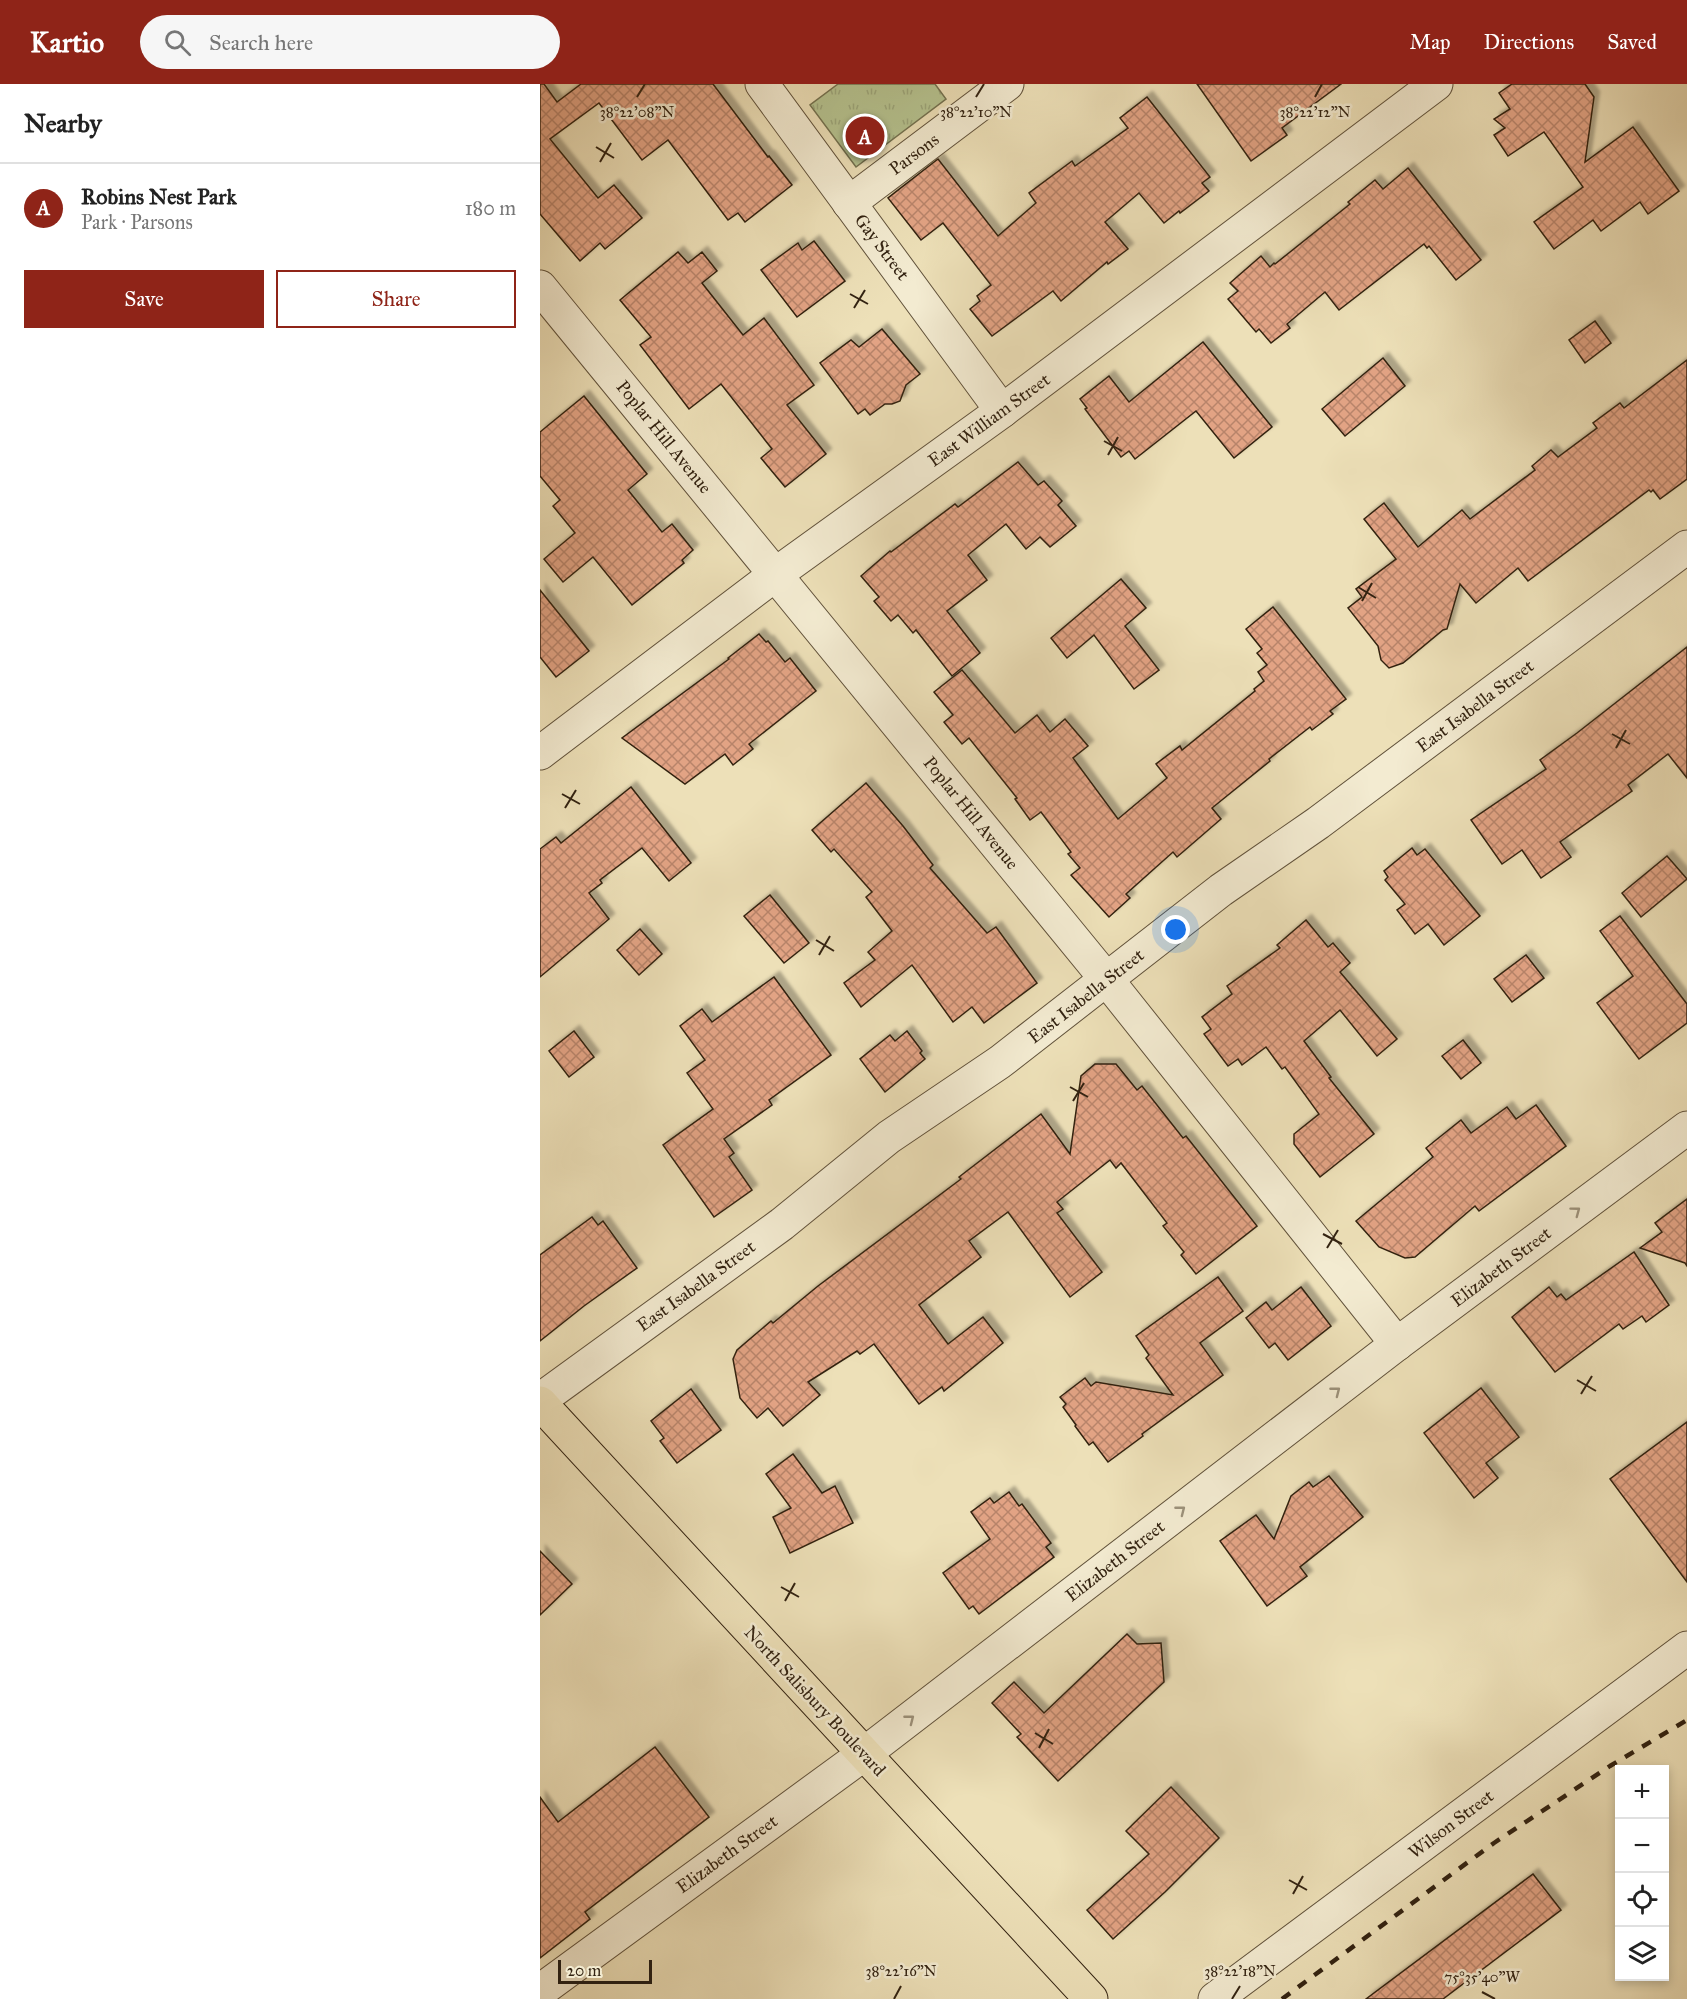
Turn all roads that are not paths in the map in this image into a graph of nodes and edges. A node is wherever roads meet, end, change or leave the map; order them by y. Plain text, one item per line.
1 (762, 84) edge
2 (1007, 84) edge
3 (1436, 84) edge
4 (849, 203) junction
5 (540, 287) edge
6 (1002, 411) junction
7 (1687, 547) edge
8 (776, 574) junction
9 (540, 753) edge
10 (1107, 980) junction
11 (1687, 1128) edge
12 (1397, 1344) junction
13 (540, 1401) edge
14 (1687, 1648) edge
15 (864, 1754) junction
16 (540, 1991) edge
17 (1090, 1999) edge
18 (1215, 1999) edge

1 - 4 street, Gay Street
2 - 4 street, Parsons
3 - 6 street, East William Street
4 - 6 street, Gay Street
5 - 8 street, Poplar Hill Avenue
6 - 8 street, East William Street
7 - 10 street, East Isabella Street
8 - 9 street, East William Street
8 - 10 street, Poplar Hill Avenue
10 - 12 street, Poplar Hill Avenue
10 - 13 street, East Isabella Street
12 -> 11 street, Elizabeth Street
15 -> 12 street, Elizabeth Street
13 - 15 main road, North Salisbury Boulevard
14 - 18 street, Wilson Street
15 - 16 street, Elizabeth Street
15 - 17 main road, North Salisbury Boulevard

